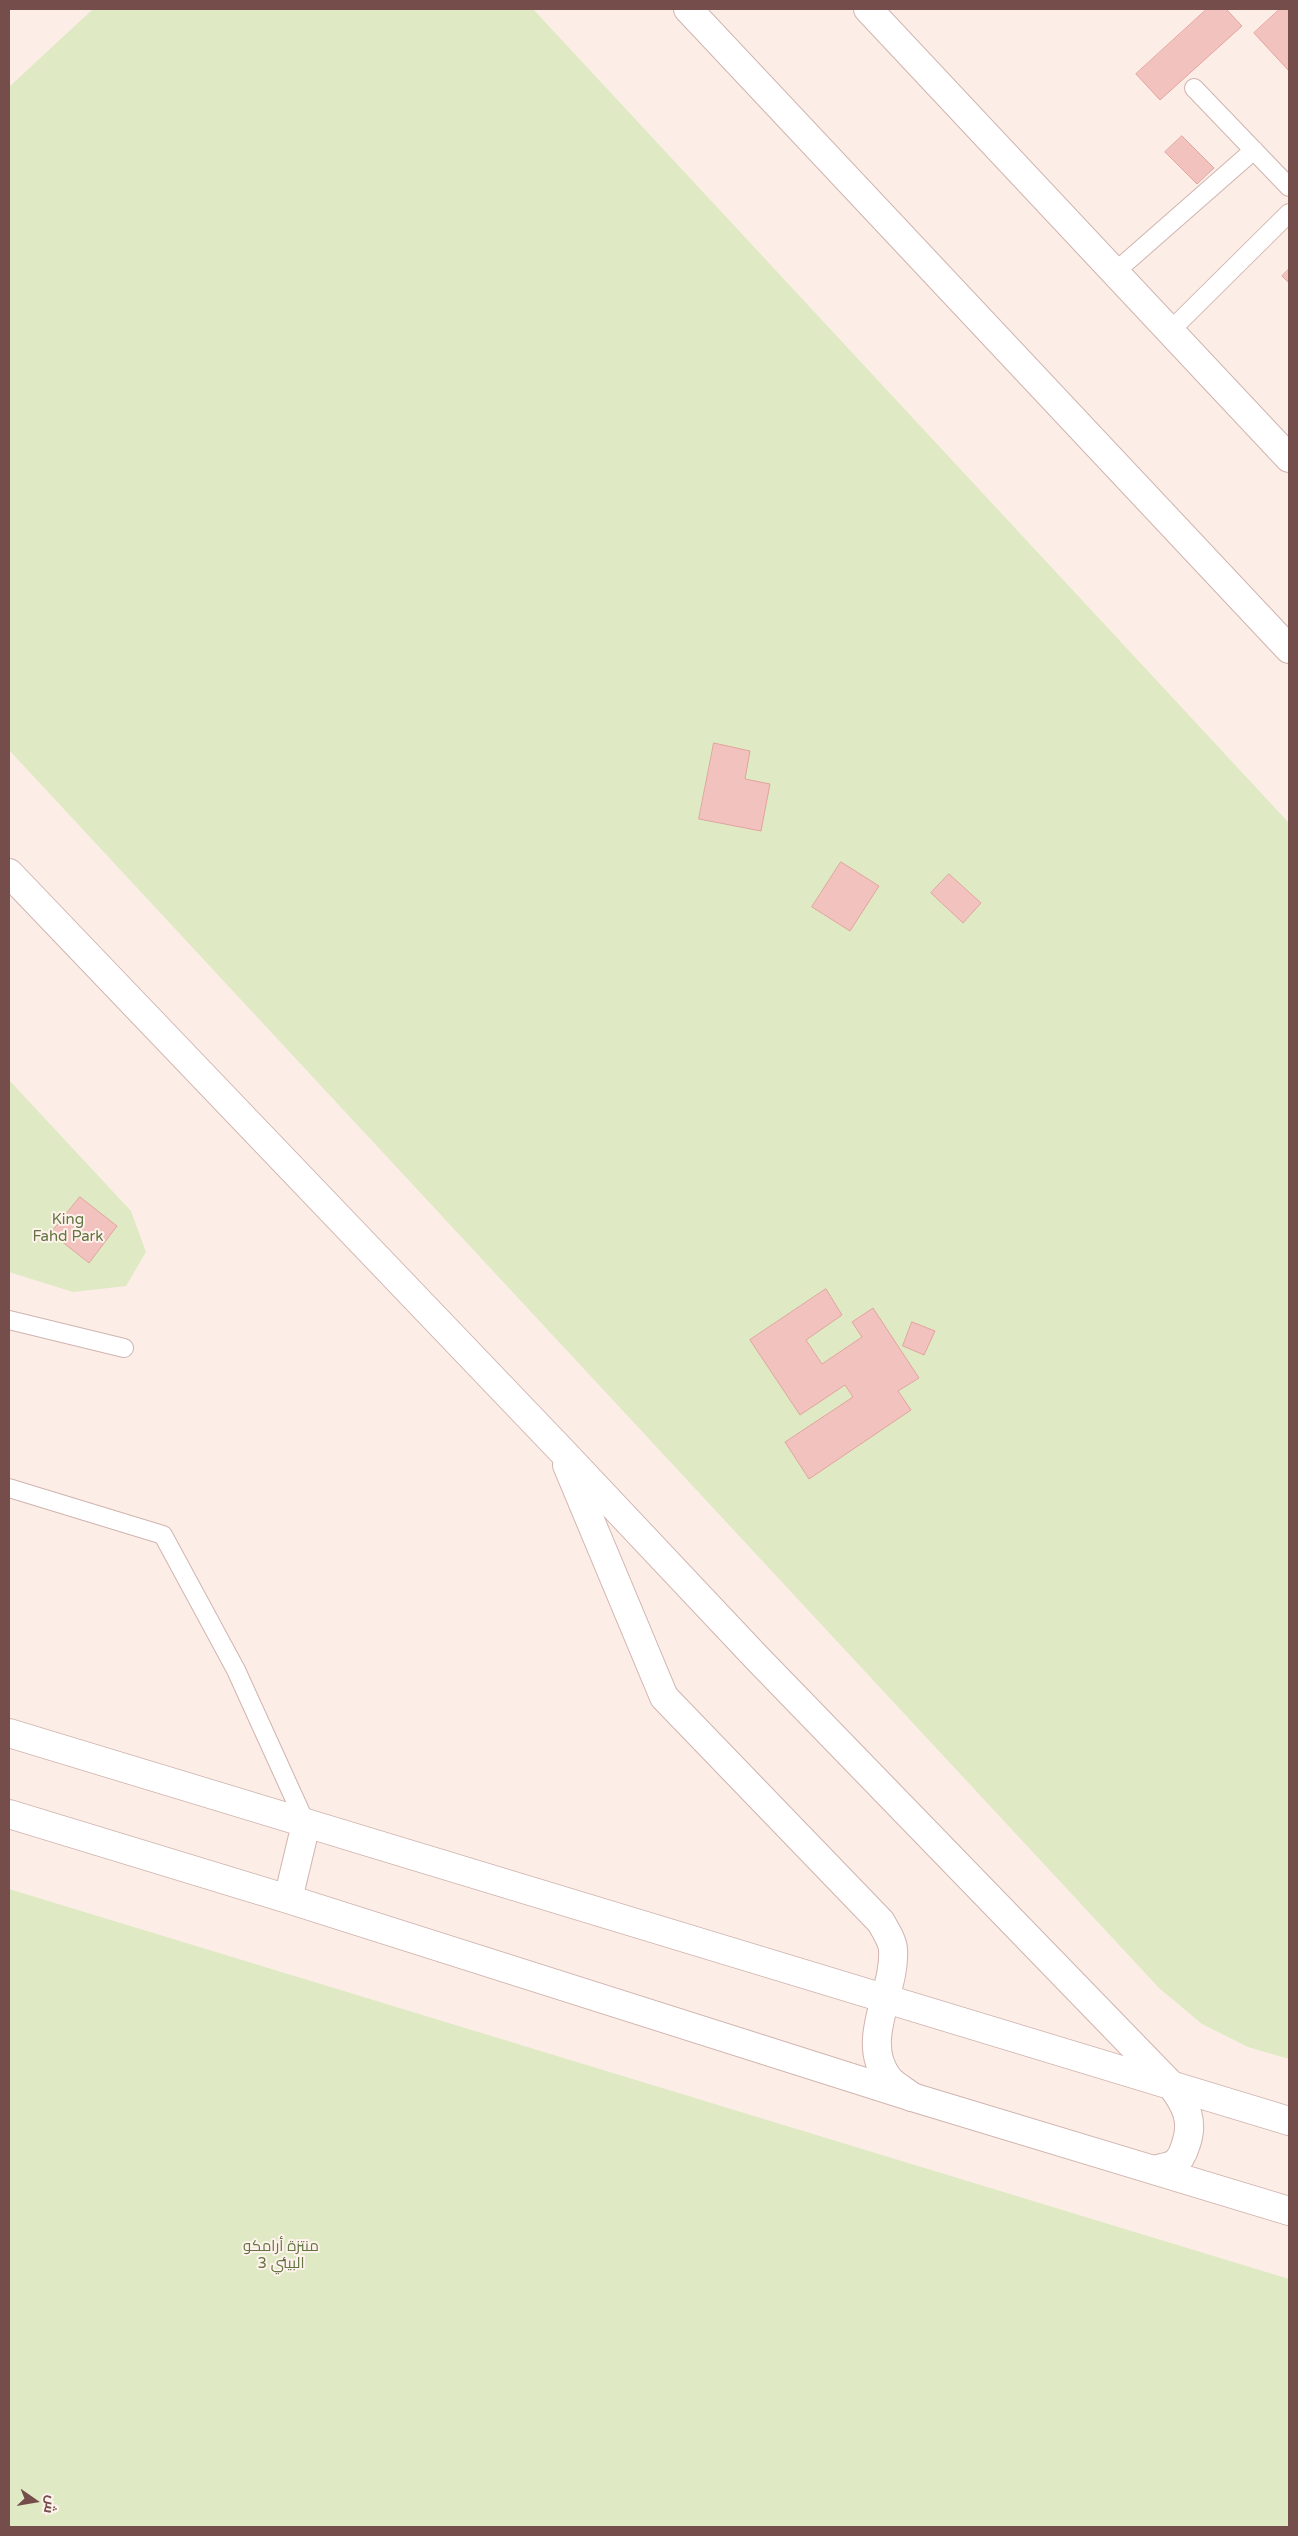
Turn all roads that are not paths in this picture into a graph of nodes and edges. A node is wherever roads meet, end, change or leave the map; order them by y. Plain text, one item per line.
1 (688, 9) edge
2 (868, 9) edge
3 (1194, 88) dead end
4 (1254, 150) junction
5 (1289, 187) edge
6 (1289, 213) edge
7 (1115, 272) junction
8 (1170, 331) junction
9 (1289, 458) edge
10 (1289, 649) edge
11 (9, 873) edge
12 (9, 1320) edge
13 (124, 1348) dead end
14 (561, 1450) junction
15 (9, 1488) edge
16 (9, 1733) edge
17 (9, 1814) edge
18 (306, 1824) junction
19 (288, 1899) junction
20 (886, 2000) junction
21 (1172, 2086) junction
22 (912, 2097) junction
23 (1289, 2121) edge
24 (1155, 2170) junction
25 (1289, 2211) edge

1 - 10 street
2 - 7 street
3 - 4 lane
4 - 5 lane
4 - 7 lane
6 - 8 lane
7 - 8 street
8 - 9 street
11 - 14 street
12 - 13 lane
14 - 20 street
14 - 21 street
15 - 18 lane
16 - 18 street
17 - 19 street
18 - 19 street
18 - 20 street
19 - 22 street
20 - 21 street
20 - 22 street
21 - 23 street
21 - 24 street
22 - 24 street
24 - 25 street

